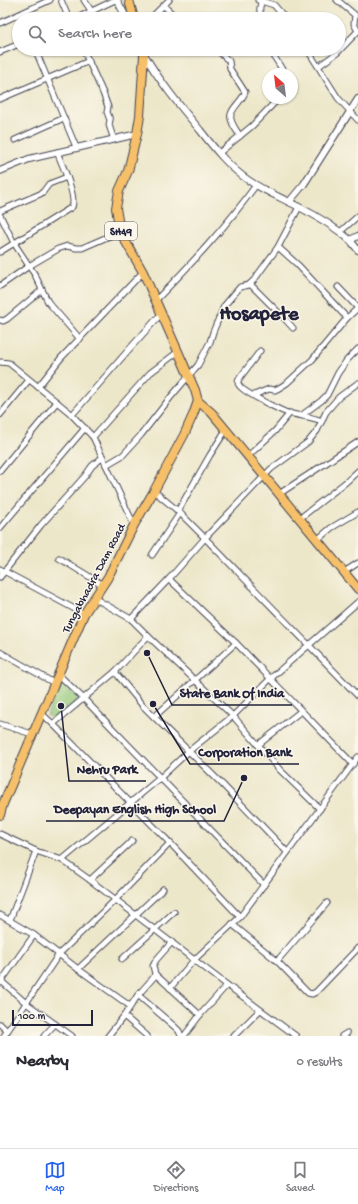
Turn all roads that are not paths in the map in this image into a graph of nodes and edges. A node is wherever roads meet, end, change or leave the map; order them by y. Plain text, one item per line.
1 (50, 0) edge
2 (61, 0) edge
3 (84, 0) edge
4 (116, 0) edge
5 (129, 0) edge
6 (169, 0) edge
7 (337, 0) edge
8 (260, 1) edge
9 (272, 2) edge
10 (164, 6) junction
11 (24, 12) edge
12 (66, 12) edge
13 (92, 12) joint
14 (123, 12) edge
15 (132, 12) edge
16 (158, 12) edge
17 (170, 12) edge
18 (259, 12) edge
19 (280, 12) edge
20 (12, 17) edge
21 (0, 23) edge
22 (346, 44) edge
23 (12, 47) edge
24 (0, 52) edge
25 (38, 56) edge
26 (86, 56) edge
27 (143, 56) edge
28 (146, 56) edge
29 (224, 56) edge
30 (274, 56) edge
31 (313, 56) edge
32 (333, 56) edge
33 (89, 61) junction
34 (319, 66) junction
35 (281, 68) edge
36 (48, 79) junction
37 (0, 99) edge
38 (358, 99) edge
39 (272, 104) edge
40 (351, 112) junction
41 (64, 118) junction
42 (358, 120) edge
43 (137, 134) junction
44 (240, 136) junction
45 (15, 140) dead end
46 (114, 140) junction
47 (76, 147) junction
48 (57, 152) junction
49 (219, 153) junction
50 (0, 171) edge
51 (67, 177) junction
52 (256, 185) junction
53 (289, 202) junction
54 (78, 204) dead end
55 (72, 207) junction
56 (299, 207) junction
57 (0, 212) edge
58 (0, 215) edge
59 (358, 216) edge
60 (121, 231) junction
61 (340, 232) junction
62 (358, 236) edge
63 (350, 240) junction
64 (14, 243) junction
65 (278, 247) junction
66 (358, 250) edge
67 (0, 252) edge
68 (29, 266) junction
69 (143, 272) junction
70 (250, 284) junction
71 (0, 286) edge
72 (338, 287) dead end
73 (42, 290) junction
74 (156, 300) junction
75 (358, 308) edge
76 (162, 313) junction
77 (347, 318) junction
78 (0, 320) edge
79 (293, 328) dead end
80 (80, 339) junction
81 (358, 349) edge
82 (260, 350) dead end
83 (179, 351) junction
84 (0, 362) edge
85 (189, 375) junction
86 (29, 380) junction
87 (358, 383) edge
88 (38, 387) junction
89 (254, 396) junction
90 (198, 401) junction
91 (57, 402) junction
92 (290, 413) junction
93 (0, 415) edge
94 (72, 415) junction
95 (302, 415) junction
96 (322, 421) junction
97 (85, 428) junction
98 (226, 430) junction
99 (93, 437) junction
100 (358, 442) edge
101 (103, 457) junction
102 (247, 457) junction
103 (106, 465) junction
104 (0, 471) edge
105 (358, 471) edge
106 (264, 476) junction
107 (154, 491) junction
108 (279, 494) junction
109 (179, 512) junction
110 (358, 512) edge
111 (299, 519) junction
112 (134, 525) junction
113 (0, 528) edge
114 (205, 538) junction
115 (317, 540) junction
116 (152, 554) dead end
117 (59, 558) dead end
118 (358, 563) edge
119 (3, 570) edge
120 (344, 572) junction
121 (0, 577) edge
122 (170, 579) junction
123 (103, 585) junction
124 (358, 589) edge
125 (94, 598) junction
126 (358, 602) edge
127 (84, 614) junction
128 (131, 619) junction
129 (148, 636) junction
130 (236, 643) junction
131 (309, 644) junction
132 (0, 652) edge
133 (115, 672) junction
134 (58, 674) junction
135 (270, 679) junction
136 (195, 680) junction
137 (54, 683) junction
138 (358, 696) edge
139 (84, 698) junction
140 (301, 711) junction
141 (41, 713) junction
142 (233, 716) junction
143 (154, 717) junction
144 (0, 724) edge
145 (53, 724) junction
146 (32, 734) junction
147 (258, 745) junction
148 (189, 752) junction
149 (358, 757) edge
150 (353, 764) junction
151 (160, 778) junction
152 (131, 803) junction
153 (320, 809) junction
154 (0, 815) edge
155 (0, 834) edge
156 (132, 841) dead end
157 (170, 843) junction
158 (36, 851) junction
159 (287, 852) junction
160 (62, 860) junction
161 (90, 880) junction
162 (264, 885) junction
163 (163, 890) dead end
164 (115, 900) junction
165 (326, 903) dead end
166 (174, 912) dead end
167 (136, 915) junction
168 (1, 916) edge
169 (240, 917) junction
170 (10, 920) junction
171 (232, 924) junction
172 (155, 930) junction
173 (34, 935) junction
174 (172, 942) junction
175 (358, 948) edge
176 (59, 954) junction
177 (122, 959) dead end
178 (194, 960) junction
179 (277, 961) junction
180 (78, 969) junction
181 (155, 974) junction
182 (1, 981) edge
183 (227, 985) junction
184 (170, 988) junction
185 (138, 995) junction
186 (26, 1003) junction
187 (130, 1006) junction
188 (260, 1010) junction
189 (200, 1015) junction
190 (124, 1016) junction
191 (0, 1024) edge
192 (55, 1024) junction
193 (7, 1031) junction
194 (347, 1033) dead end
195 (110, 1035) edge
196 (237, 1035) edge
197 (4, 1036) edge
198 (44, 1036) edge
199 (72, 1036) edge
200 (147, 1036) edge
201 (182, 1036) edge
202 (296, 1036) edge
203 (342, 1036) edge

1 - 11 street
2 - 12 street
3 - 13 street
4 - 13 street
4 - 14 street
5 - 15 main road
6 - 10 street
7 - 22 street
8 - 9 street
8 - 18 street
9 - 19 street
10 - 16 street
10 - 17 street
20 - 21 street
23 - 24 street
25 - 36 street
26 - 33 street
27 - 43 main road, SH49
28 - 49 street
29 - 44 street
30 - 35 street
31 - 34 street
32 - 34 street
33 - 36 street
33 - 46 street
34 - 40 street
36 - 37 street
36 - 41 street
38 - 40 street
39 - 44 street
40 - 42 street
40 - 53 street
41 - 45 street
41 - 47 street
43 - 46 street
43 - 60 main road, SH49
44 - 49 street
46 - 47 street
47 - 48 street
48 - 50 street
48 - 51 street
49 - 52 street
51 - 55 street
51 - 57 street
52 - 53 street
52 - 74 street
53 - 56 street
54 - 55 street
55 - 64 street
56 - 61 street
56 - 65 street
58 - 64 street
59 - 61 street
60 - 68 street
60 - 69 main road, SH49
61 - 63 street
62 - 63 street
63 - 66 street
64 - 67 street
64 - 68 street
65 - 70 street
65 - 77 street
68 - 71 street
68 - 73 street
69 - 74 main road, SH49
69 - 80 street
70 - 79 street
70 - 85 street
72 - 75 street
73 - 78 street
73 - 80 street
74 - 76 main road, SH49
75 - 77 street
76 - 83 main road, SH49
76 - 94 street
77 - 89 street
80 - 88 street
81 - 95 street
82 - 89 street
83 - 85 main road, SH49
83 - 99 street
84 - 86 street
85 - 90 main road, SH49
85 - 103 street
86 - 88 street
86 - 93 street
87 - 96 street
88 - 91 street
89 - 92 street
90 - 98 main road
90 - 107 main road, Tungabhadra Dam Road
91 - 94 street
91 - 104 street
92 - 95 street
92 - 102 street
94 - 97 street
95 - 96 street
96 - 106 street
97 - 99 street
97 - 113 street
98 - 102 main road
98 - 109 street
99 - 101 street
100 - 108 street
101 - 103 street
101 - 119 street
102 - 106 main road
103 - 112 street
105 - 111 street
106 - 108 main road
106 - 114 street
107 - 109 street
107 - 112 main road, Tungabhadra Dam Road
108 - 111 main road
109 - 114 street
109 - 116 street
110 - 115 street
111 - 115 main road
112 - 123 main road, Tungabhadra Dam Road
114 - 122 street
114 - 131 street
115 - 120 main road
117 - 123 street
118 - 120 street
119 - 121 street
119 - 127 street
120 - 124 main road
122 - 128 street
122 - 130 street
123 - 125 main road, Tungabhadra Dam Road
125 - 127 main road, Tungabhadra Dam Road
125 - 128 street
126 - 131 street
127 - 134 main road, Tungabhadra Dam Road
128 - 129 street
129 - 133 street
129 - 136 street
130 - 135 street
130 - 136 street
131 - 135 street
131 - 138 street
132 - 137 street
133 - 139 street
133 - 143 street
134 - 137 main road, Tungabhadra Dam Road
134 - 139 street
135 - 140 street
135 - 142 street
136 - 142 street
136 - 143 street
137 - 141 main road, Tungabhadra Dam Road
139 - 145 street
139 - 151 street
140 - 147 street
140 - 150 street
141 - 145 street
141 - 146 main road, Tungabhadra Dam Road
142 - 147 street
142 - 148 street
143 - 148 street
144 - 146 street
145 - 152 street
146 - 154 main road, Tungabhadra Dam Road
147 - 153 street
148 - 151 street
148 - 159 street
149 - 150 street
150 - 153 street
151 - 152 street
151 - 162 street
152 - 157 street
152 - 160 street
153 - 159 street
155 - 158 street
156 - 161 street
157 - 164 street
157 - 169 street
158 - 160 street
158 - 170 street
159 - 162 street
160 - 161 street
161 - 164 street
162 - 169 street
163 - 167 street
164 - 167 street
164 - 176 street
165 - 179 street
166 - 172 street
167 - 172 street
167 - 180 street
168 - 170 street
169 - 171 street
170 - 173 street
171 - 178 street
171 - 179 street
172 - 174 street
172 - 177 street
173 - 176 street
173 - 182 street
174 - 178 street
174 - 181 street
175 - 179 street
176 - 180 street
176 - 186 street
178 - 183 street
178 - 184 street
180 - 187 street
181 - 184 street
181 - 185 street
182 - 186 street
183 - 188 street
183 - 189 street
184 - 189 street
185 - 187 street
185 - 201 street
186 - 192 street
186 - 193 street
187 - 190 street
188 - 196 street
188 - 202 street
189 - 201 street
190 - 195 street
190 - 200 street
191 - 193 street
192 - 198 street
192 - 199 street
193 - 197 street
194 - 203 street

